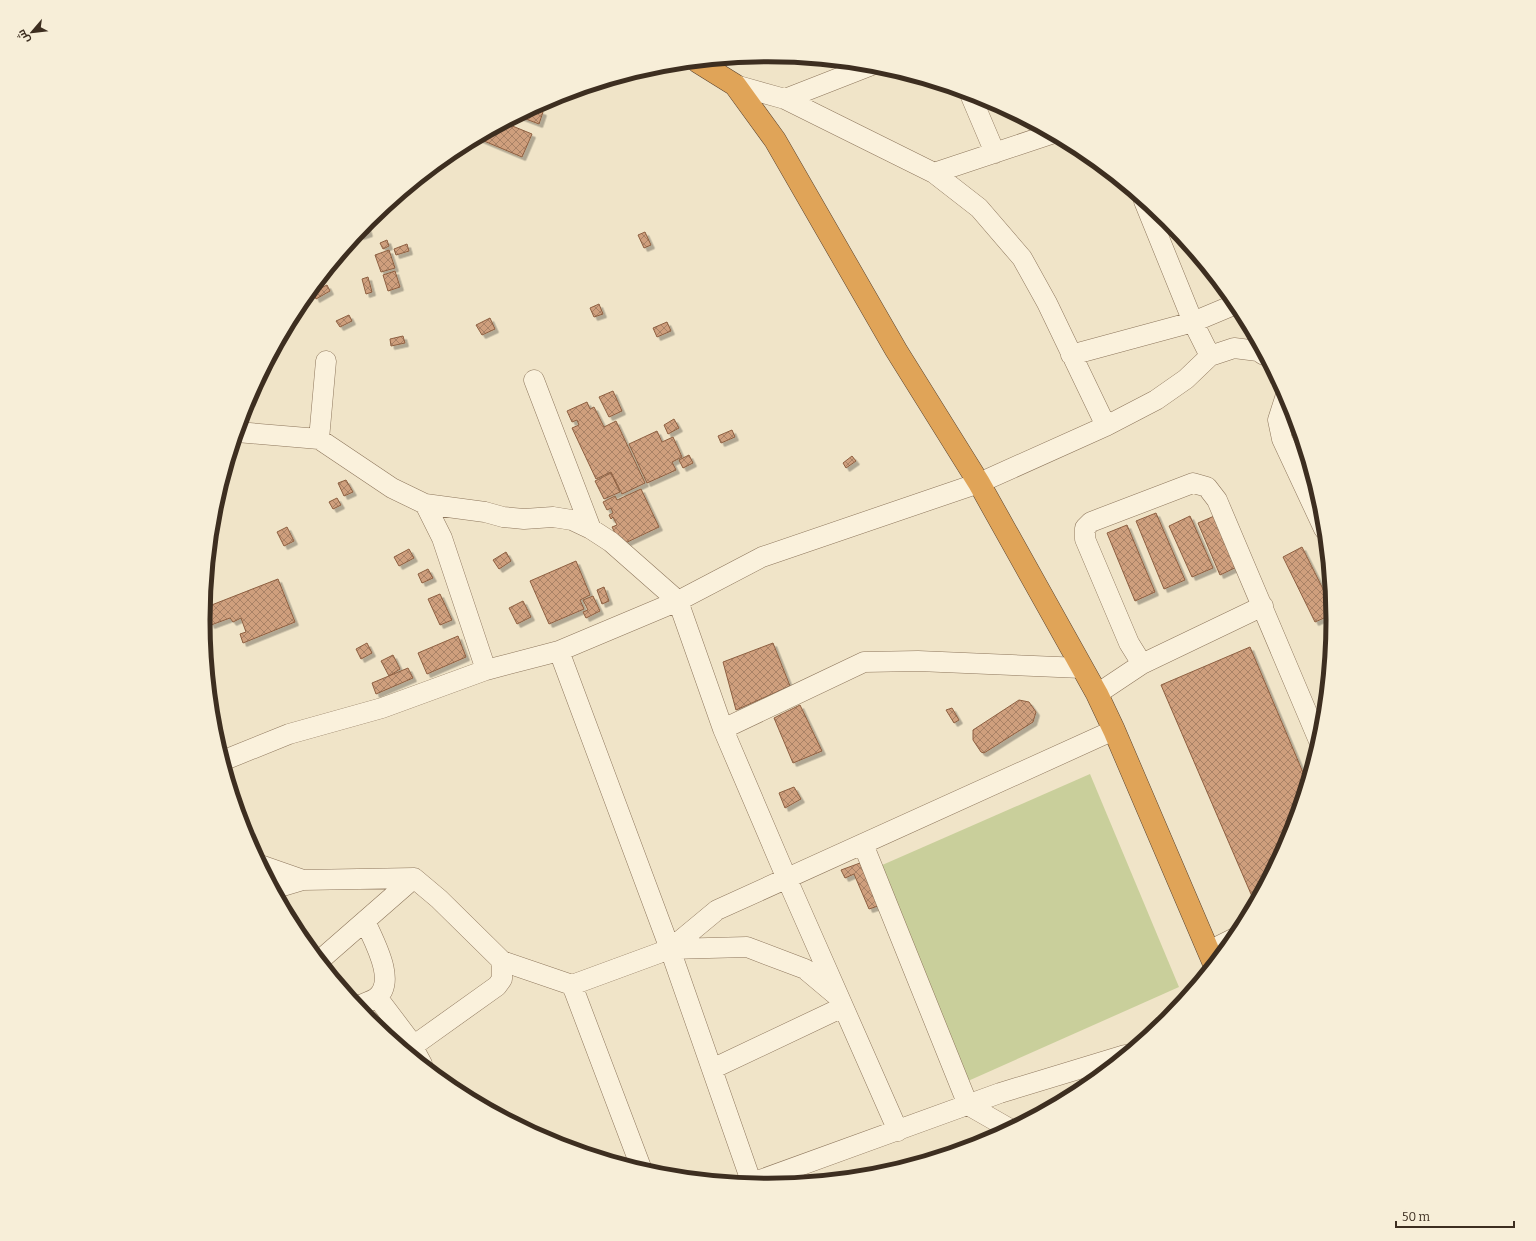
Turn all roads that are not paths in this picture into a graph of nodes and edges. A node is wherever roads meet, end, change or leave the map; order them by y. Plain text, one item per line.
1 (705, 66) edge
2 (859, 70) edge
3 (735, 84) junction
4 (785, 99) junction
5 (973, 102) edge
6 (1045, 136) edge
7 (995, 153) junction
8 (934, 173) junction
9 (1149, 213) edge
10 (1230, 307) edge
11 (1193, 322) junction
12 (1258, 352) edge
13 (1071, 355) junction
14 (1210, 356) junction
15 (326, 361) dead end
16 (534, 380) dead end
17 (1283, 405) edge
18 (1106, 426) junction
19 (242, 432) edge
20 (319, 439) junction
21 (979, 483) junction
22 (425, 504) junction
23 (1316, 512) edge
24 (591, 529) junction
25 (678, 600) junction
26 (1263, 606) junction
27 (559, 651) junction
28 (1142, 664) junction
29 (1082, 668) junction
30 (486, 670) junction
31 (1097, 694) junction
32 (1317, 726) edge
33 (723, 729) junction
34 (1114, 730) junction
35 (227, 759) edge
36 (863, 844) junction
37 (267, 867) edge
38 (414, 878) junction
39 (787, 879) junction
40 (303, 880) junction
41 (277, 888) edge
42 (365, 921) junction
43 (670, 949) junction
44 (323, 957) edge
45 (1211, 957) edge
46 (502, 961) junction
47 (572, 985) junction
48 (377, 997) junction
49 (841, 1002) junction
50 (362, 1003) edge
51 (413, 1046) junction
52 (418, 1055) edge
53 (1115, 1058) edge
54 (712, 1069) junction
55 (968, 1105) junction
56 (1004, 1126) edge
57 (898, 1131) junction
58 (640, 1164) edge
59 (749, 1178) edge
60 (765, 1179) edge

1 - 3 highway
2 - 4 street
3 - 4 street
3 - 21 highway
4 - 8 street
5 - 7 street
6 - 7 street
7 - 8 street
8 - 13 street
9 - 11 street
10 - 11 street
11 - 13 street
11 - 14 street
12 - 14 street
13 - 18 street
14 - 18 street
15 - 20 street
16 - 24 street
17 - 23 street
18 - 21 street
19 - 20 street
20 - 22 street
21 - 25 street
21 - 29 highway
22 - 24 street
22 - 30 street
24 - 25 street
25 - 27 street
25 - 33 street
26 - 28 street
26 - 28 street
26 - 32 street
27 - 30 street
27 - 43 street
28 - 31 street
29 - 31 highway
29 - 33 street
30 - 35 street
31 - 34 highway
33 - 39 street
34 - 36 street
34 - 45 highway
36 - 39 street
36 - 55 street
37 - 40 street
38 - 40 street
38 - 42 street
38 - 46 street
39 - 43 street
39 - 49 street
40 - 41 street
42 - 44 street
42 - 48 street
43 - 47 street
43 - 49 street
43 - 54 street
46 - 47 street
46 - 51 street
47 - 58 street
48 - 50 street
48 - 51 street
49 - 54 street
49 - 57 street
51 - 52 street
53 - 55 street
54 - 59 street
55 - 56 street
55 - 57 street
57 - 60 street

